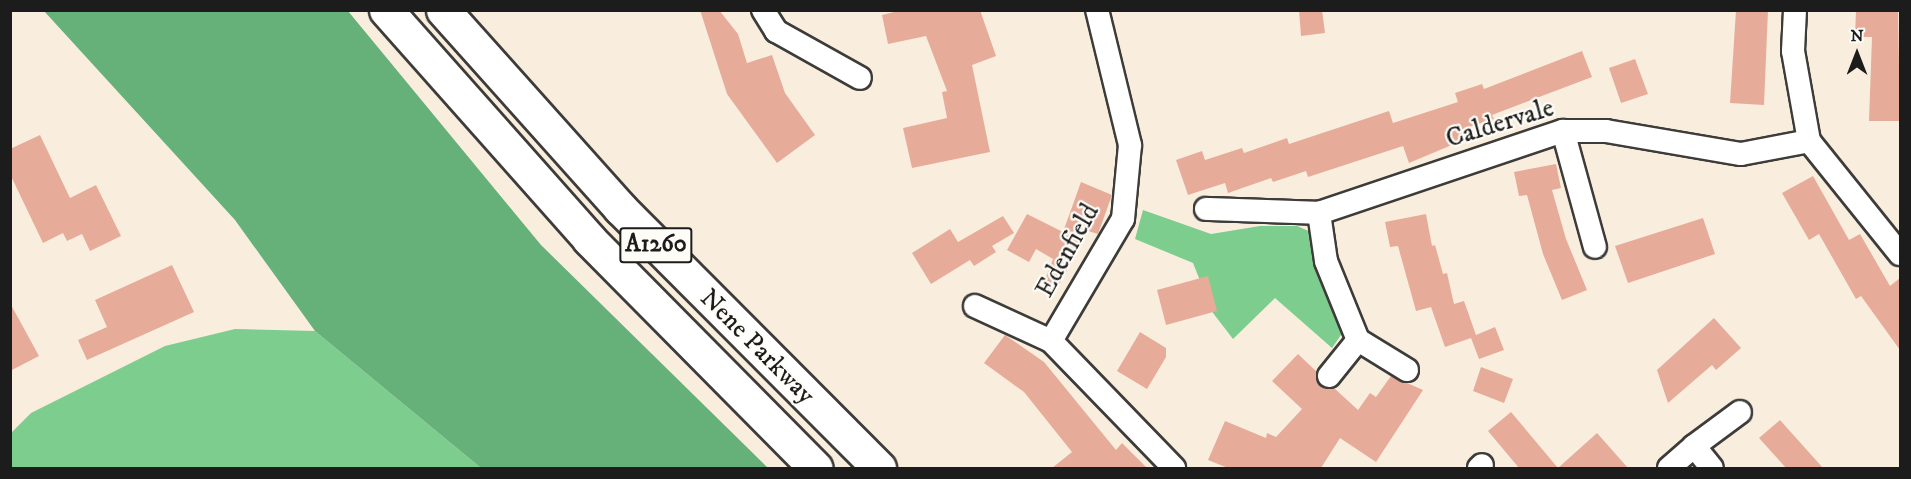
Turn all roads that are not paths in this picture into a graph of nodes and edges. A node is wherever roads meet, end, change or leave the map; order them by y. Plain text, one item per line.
1 (386, 10) edge
2 (443, 10) edge
3 (763, 10) edge
4 (1097, 10) edge
5 (1795, 10) edge
6 (860, 78) dead end
7 (1563, 131) junction
8 (1809, 141) junction
9 (1206, 209) dead end
10 (1319, 213) junction
11 (1595, 248) dead end
12 (1900, 254) edge
13 (975, 306) dead end
14 (1358, 340) junction
15 (1051, 341) junction
16 (1407, 370) dead end
17 (1329, 376) dead end
18 (1740, 412) dead end
19 (1694, 446) junction
20 (816, 468) edge
21 (879, 468) edge
22 (1174, 468) edge
23 (1669, 468) edge
24 (1712, 468) edge

1 - 20 highway, Nene Parkway / A1260
2 - 21 highway, Nene Parkway / A1260
3 - 6 street
4 - 15 street, Edenfield
5 - 8 street
7 - 8 street, Caldervale
7 - 10 street, Caldervale
7 - 11 street
8 - 12 street
9 - 10 street, Caldervale
10 - 14 street
13 - 15 street, Edenfield
14 - 16 street
14 - 17 street
15 - 22 street, Edenfield
18 - 19 street
19 - 23 street
19 - 24 street

